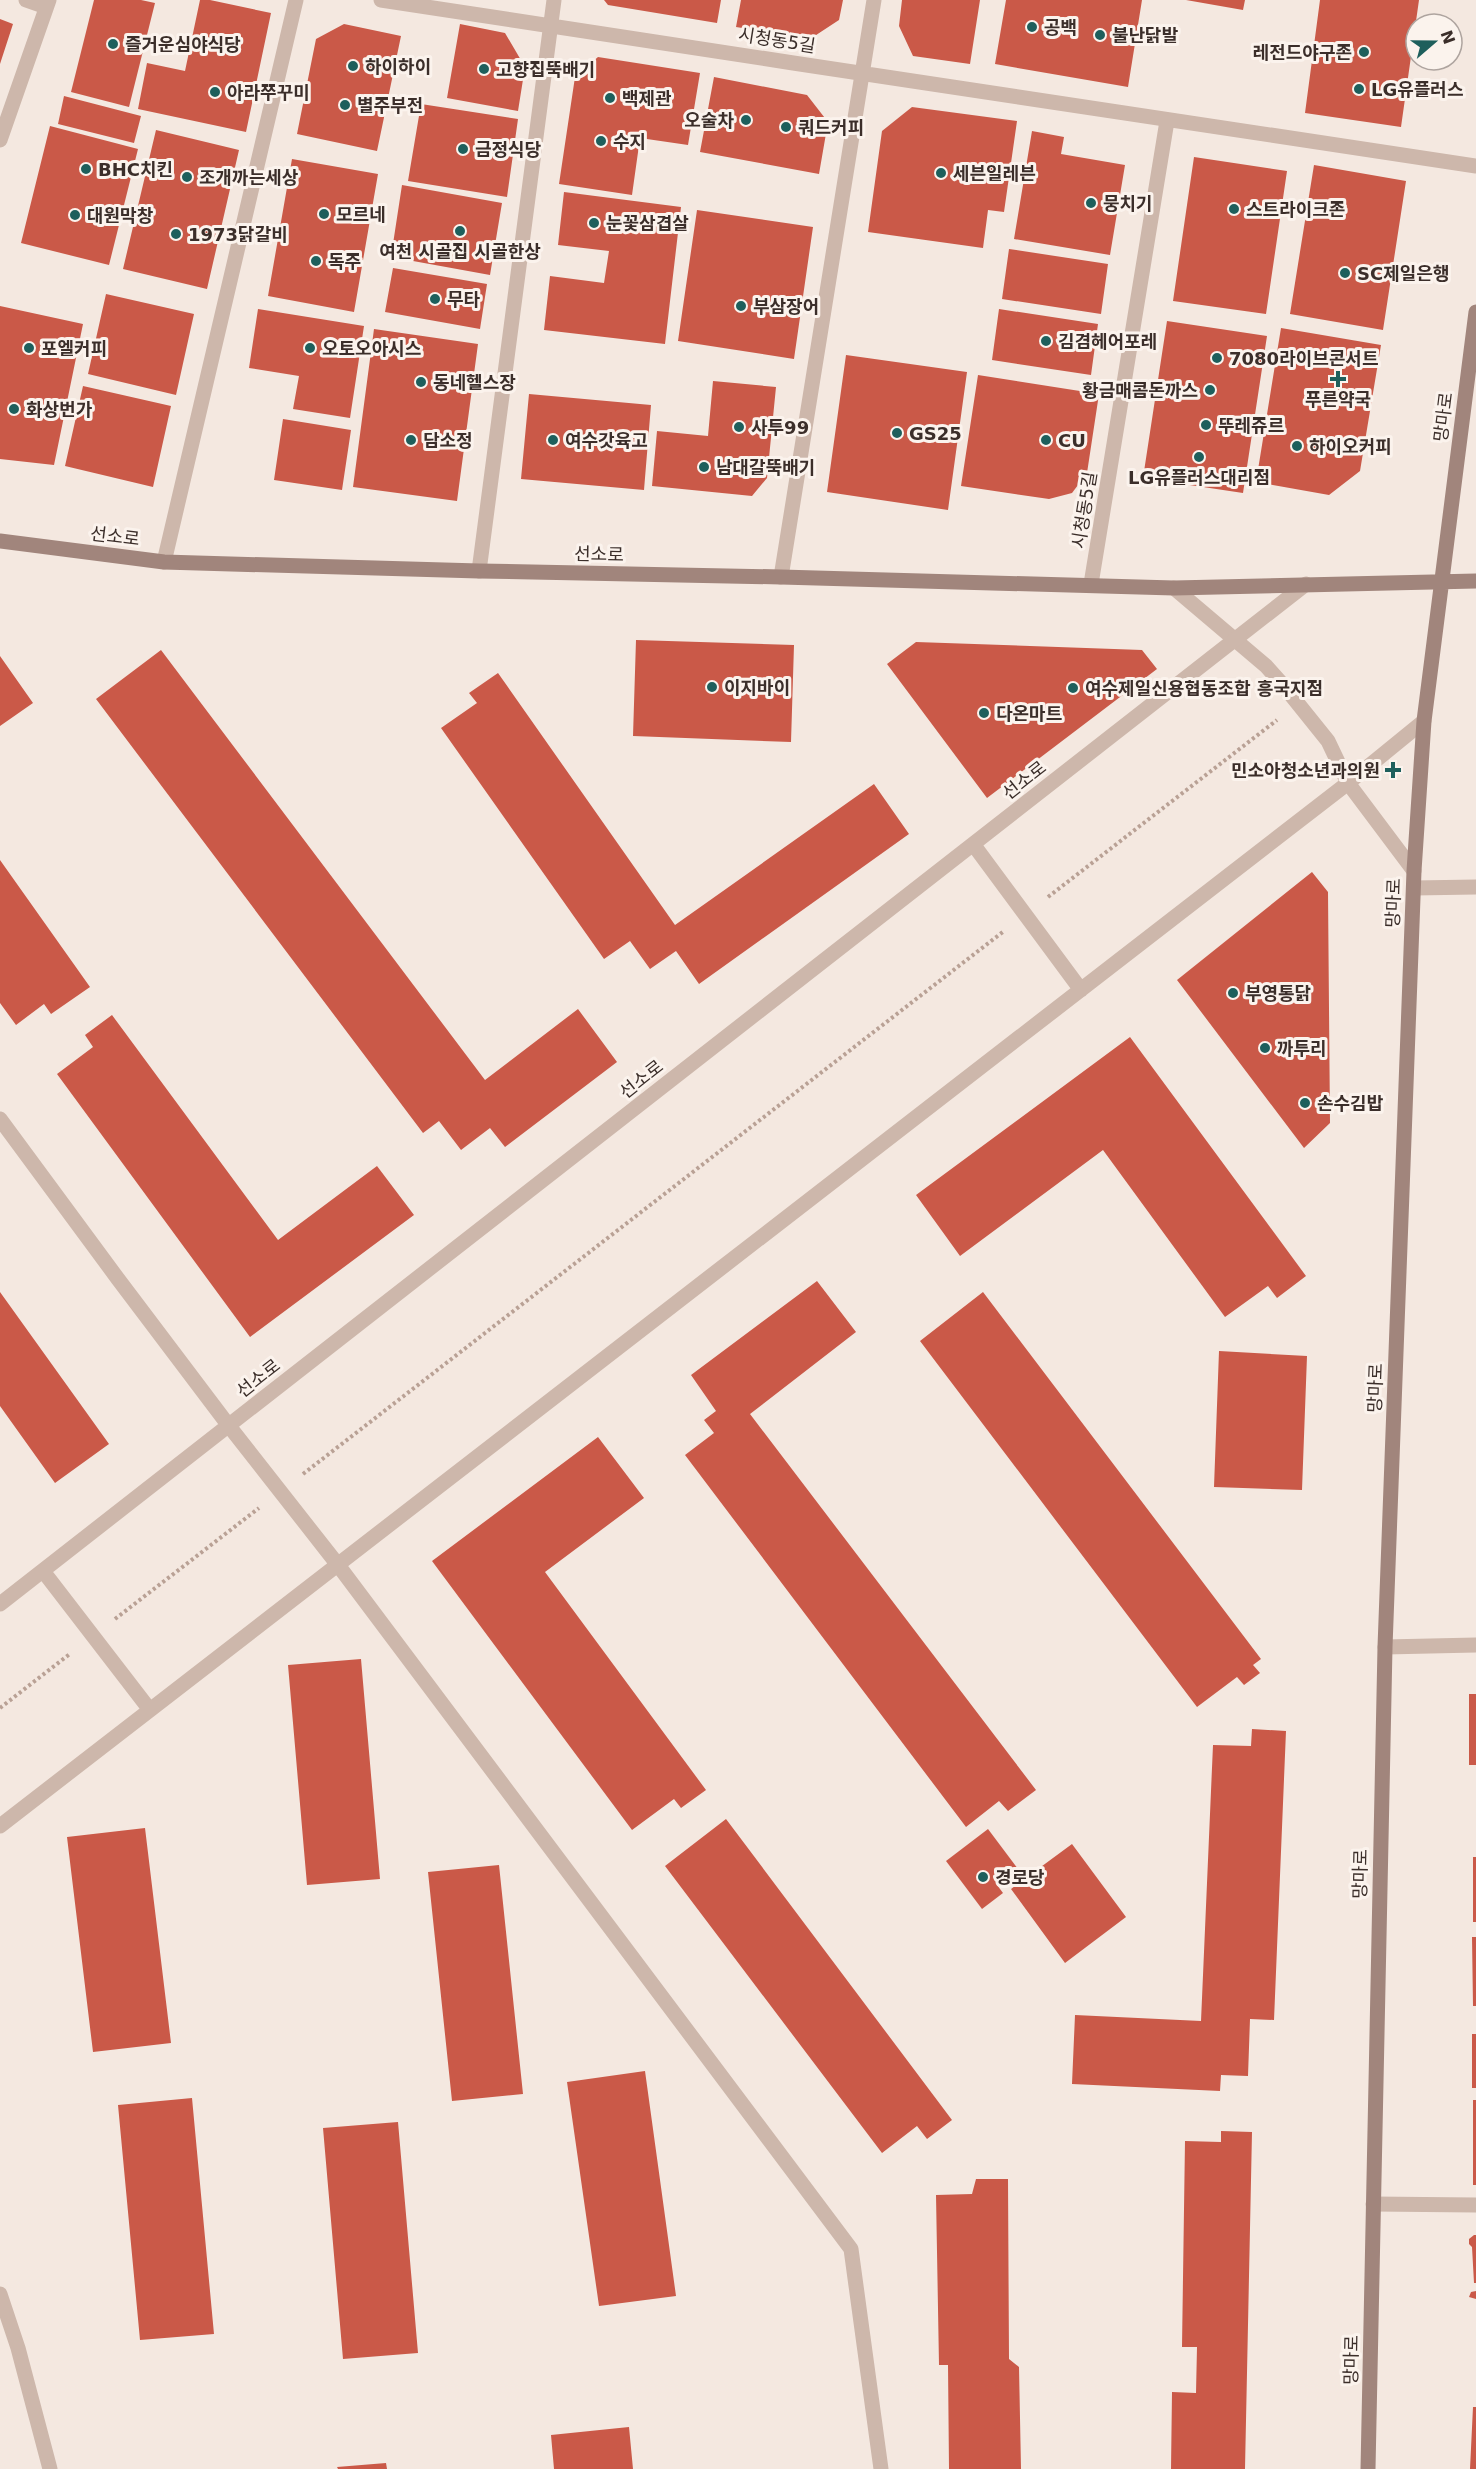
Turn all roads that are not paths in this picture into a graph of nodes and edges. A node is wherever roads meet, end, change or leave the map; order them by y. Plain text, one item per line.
1 (26, 0) edge
2 (297, 0) edge
3 (381, 0) edge
4 (554, 0) edge
5 (874, 0) edge
6 (47, 3) edge
7 (550, 25) junction
8 (862, 72) junction
9 (1167, 122) junction
10 (0, 140) edge
11 (1476, 166) edge
12 (1476, 312) edge
13 (0, 541) edge
14 (164, 562) junction
15 (479, 572) junction
16 (781, 577) junction
17 (1441, 581) junction
18 (1476, 581) edge
19 (1091, 584) junction
20 (1306, 584) junction
21 (1174, 588) junction
22 (1234, 641) junction
23 (1424, 721) junction
24 (1348, 783) junction
25 (973, 844) junction
26 (1414, 871) junction
27 (1476, 887) edge
28 (1414, 888) junction
29 (1081, 990) junction
30 (0, 1119) edge
31 (229, 1426) junction
32 (338, 1564) junction
33 (43, 1571) junction
34 (0, 1604) edge
35 (1476, 1645) edge
36 (1385, 1647) junction
37 (150, 1710) junction
38 (0, 1826) edge
39 (1373, 2204) junction
40 (1476, 2205) edge
41 (0, 2294) edge
42 (50, 2469) edge
43 (881, 2469) edge
44 (1368, 2469) edge

1 - 6 street
2 - 14 street
3 - 7 street, 시청동5길
4 - 7 street
5 - 8 street
6 - 10 street
7 - 8 street, 시청동5길
7 - 15 street
8 - 9 street, 시청동5길
8 - 16 street
9 - 11 street, 시청동5길
9 - 19 street, 시청동5길
12 - 17 street, 망마로
13 - 14 street, 선소로
14 - 15 street, 선소로
15 - 16 street, 선소로
16 - 19 street, 선소로
17 - 18 street, 선소로
17 - 20 street, 선소로
17 - 23 street, 망마로
19 - 21 street, 선소로
20 - 21 street, 선소로
20 - 22 street, 선소로
21 - 22 street
22 - 24 street
22 - 25 street, 선소로
23 - 24 street
23 - 26 street, 망마로
24 - 26 street
24 - 29 street
25 - 29 street
25 - 31 street, 선소로
26 - 28 street, 망마로
27 - 28 street
28 - 36 street, 망마로
29 - 32 street
30 - 31 street
31 - 32 street
31 - 33 street, 선소로
32 - 37 street
32 - 43 street
33 - 34 street, 선소로
33 - 37 street
35 - 36 street
36 - 39 street, 망마로
37 - 38 street
39 - 40 street
39 - 44 street, 망마로
41 - 42 street

